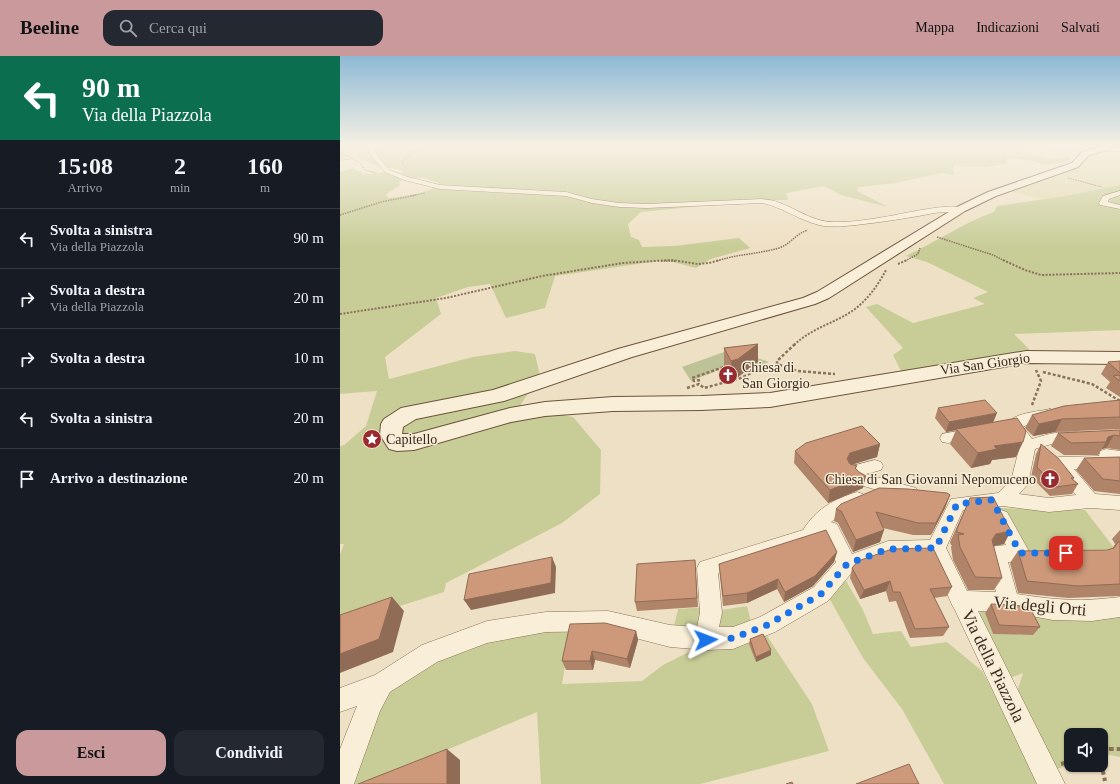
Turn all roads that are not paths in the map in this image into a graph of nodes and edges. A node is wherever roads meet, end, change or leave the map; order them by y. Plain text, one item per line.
1 (413, 180) edge
2 (1034, 180) edge
3 (1120, 193) edge
4 (1120, 207) edge
5 (962, 209) junction
6 (1120, 358) edge
7 (1061, 412) edge
8 (999, 428) junction
9 (1092, 436) edge
10 (948, 438) dead end
11 (1032, 444) junction
12 (1120, 457) edge
13 (1060, 463) junction
14 (875, 466) dead end
15 (904, 493) junction
16 (925, 495) edge
17 (998, 500) junction
18 (1090, 501) junction
19 (1120, 503) edge
20 (810, 535) junction
21 (930, 547) junction
22 (847, 564) junction
23 (960, 600) junction
24 (1009, 602) junction
25 (1120, 607) edge
26 (706, 640) junction
27 (382, 684) junction
28 (340, 700) edge
29 (340, 784) edge
30 (1052, 784) edge

1 - 5 street
2 - 5 street
3 - 4 street
5 - 6 street, Via San Giorgio
7 - 8 street
8 - 10 street
8 - 11 street
9 - 11 street
11 - 13 street
11 - 17 street
12 - 13 street
13 - 18 street
14 - 15 street
15 - 16 street
15 - 20 street
17 - 18 street
17 - 21 street
17 - 24 street
18 - 19 street
20 - 22 street
20 - 26 street
21 - 22 street
21 - 23 street, Via della Piazzola
22 - 26 street
23 - 24 street, Via degli Orti
23 - 30 street, Via della Piazzola
24 - 25 street, Via degli Orti
26 - 27 street
27 - 28 street
27 - 29 street

